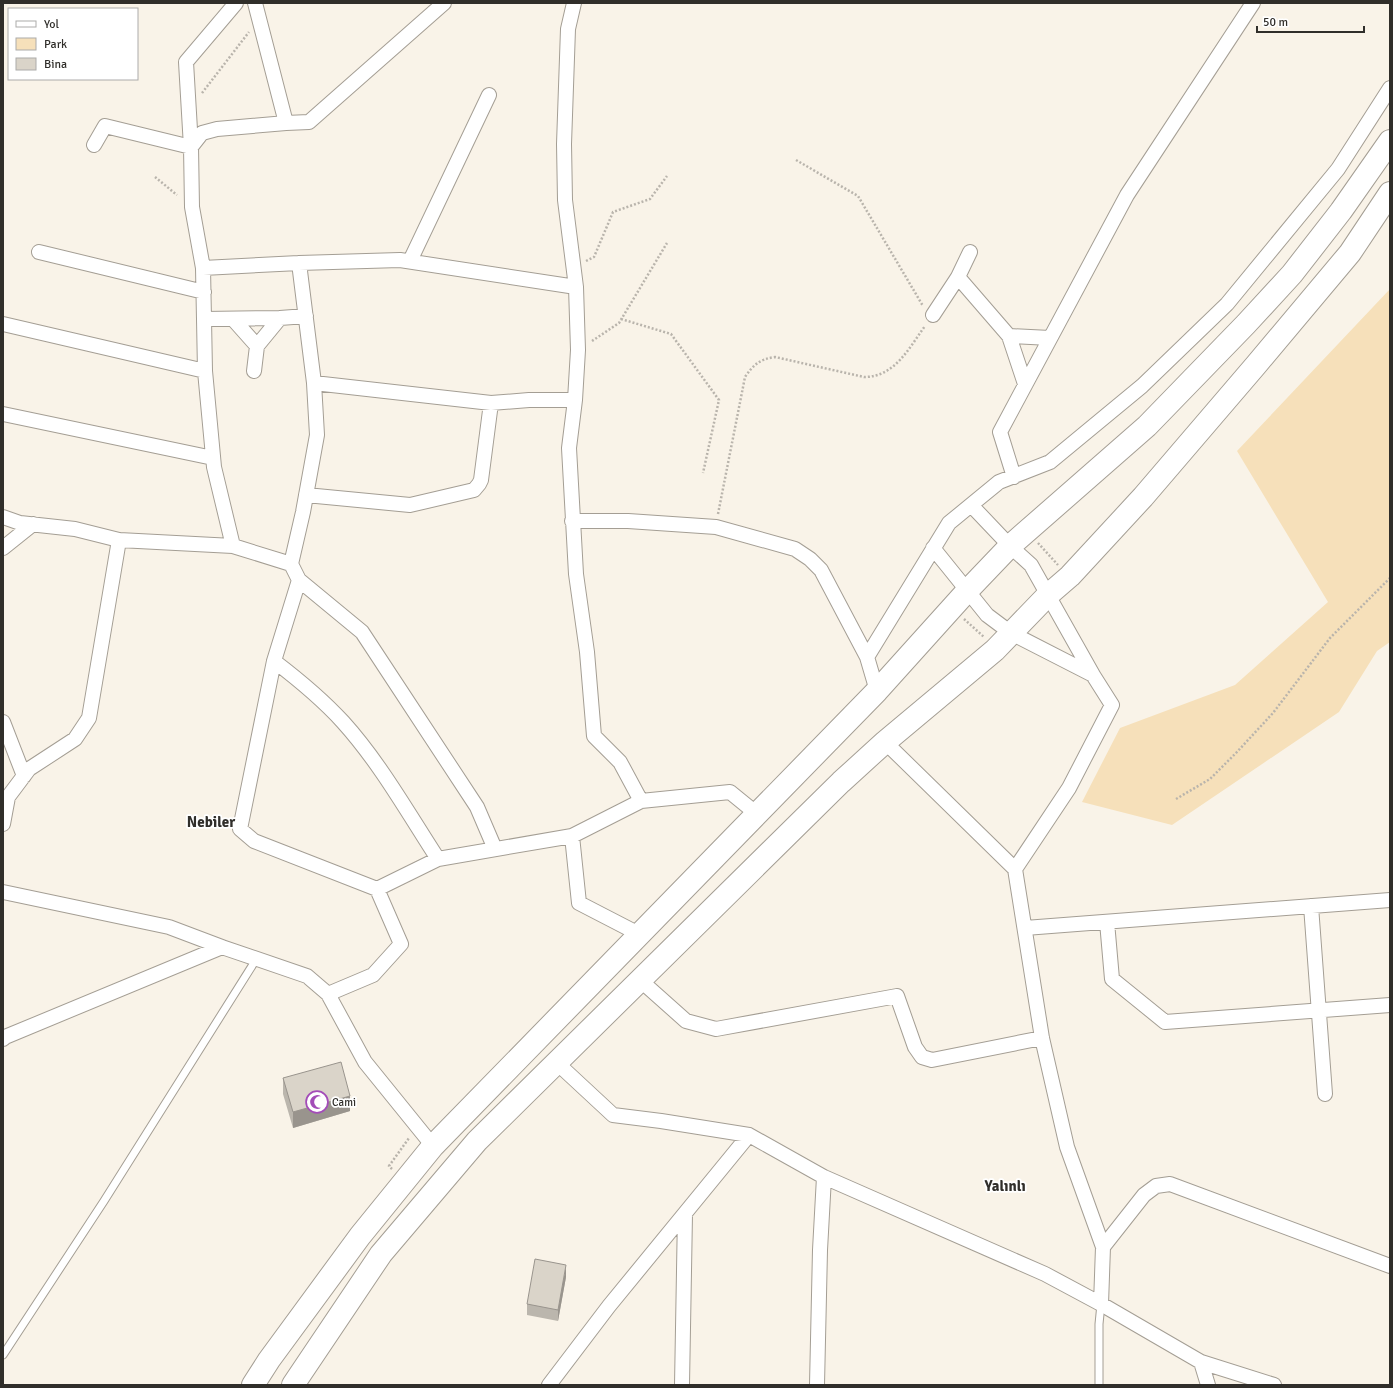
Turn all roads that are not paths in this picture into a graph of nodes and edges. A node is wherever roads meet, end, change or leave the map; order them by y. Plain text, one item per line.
1 (236, 3) edge
2 (255, 3) edge
3 (444, 3) edge
4 (574, 3) edge
5 (1253, 3) edge
6 (1390, 88) edge
7 (489, 95) dead end
8 (286, 123) junction
9 (1390, 141) edge
10 (94, 144) dead end
11 (192, 147) junction
12 (1390, 193) edge
13 (39, 252) dead end
14 (970, 252) dead end
15 (410, 261) junction
16 (299, 263) junction
17 (203, 268) junction
18 (958, 277) junction
19 (576, 287) junction
20 (204, 292) junction
21 (933, 315) road end
22 (306, 316) junction
23 (280, 318) junction
24 (204, 319) junction
25 (233, 319) junction
26 (3, 324) edge
27 (1009, 336) junction
28 (1050, 338) junction
29 (257, 346) junction
30 (205, 371) junction
31 (254, 371) dead end
32 (314, 383) junction
33 (1025, 384) junction
34 (576, 400) junction
35 (491, 403) junction
36 (3, 414) edge
37 (213, 458) junction
38 (1014, 477) junction
39 (306, 495) junction
40 (971, 505) junction
41 (3, 516) edge
42 (572, 521) junction
43 (33, 524) junction
44 (119, 540) junction
45 (233, 546) junction
46 (1010, 546) junction
47 (3, 548) edge
48 (933, 548) junction
49 (291, 564) junction
50 (299, 580) junction
51 (968, 590) junction
52 (1048, 595) junction
53 (1011, 633) junction
54 (867, 657) junction
55 (274, 661) junction
56 (1093, 675) junction
57 (877, 691) junction
58 (3, 722) edge
59 (886, 742) junction
60 (24, 776) junction
61 (641, 801) junction
62 (757, 814) junction
63 (3, 824) edge
64 (572, 836) junction
65 (495, 849) junction
66 (438, 859) junction
67 (1015, 869) junction
68 (376, 889) junction
69 (3, 892) edge
70 (1390, 900) edge
71 (1311, 906) junction
72 (1107, 922) junction
73 (1025, 928) junction
74 (639, 934) junction
75 (222, 947) junction
76 (257, 958) junction
77 (640, 980) junction
78 (328, 994) junction
79 (1390, 1005) edge
80 (1319, 1010) junction
81 (4, 1037) edge
82 (1042, 1038) junction
83 (557, 1063) junction
84 (1325, 1094) dead end
85 (749, 1135) junction
86 (433, 1146) junction
87 (824, 1177) junction
88 (685, 1214) junction
89 (1103, 1247) junction
90 (1390, 1266) edge
91 (1101, 1304) junction
92 (3, 1355) edge
93 (1202, 1362) junction
94 (252, 1385) edge
95 (293, 1385) edge
96 (550, 1385) edge
97 (682, 1385) edge
98 (817, 1385) edge
99 (1099, 1385) edge
100 (1208, 1385) edge
101 (1274, 1385) edge

1 - 11 street
2 - 8 street
3 - 8 street
4 - 19 street
5 - 28 street
6 - 38 street
7 - 15 street
8 - 11 street
9 - 46 highway
10 - 11 street
11 - 17 street
12 - 52 highway
13 - 20 street
14 - 18 street
15 - 16 street
15 - 19 street
16 - 17 street
16 - 22 street
17 - 20 street
18 - 21 street
18 - 27 street
19 - 34 street
20 - 24 street
22 - 23 street
22 - 32 street
23 - 25 street
23 - 29 street
24 - 25 street
24 - 30 street
25 - 29 street
26 - 30 street
27 - 28 street
27 - 33 street
28 - 33 street
29 - 31 street
30 - 37 street
32 - 35 street
32 - 39 street
33 - 38 street
34 - 35 street
34 - 42 street
35 - 39 street
36 - 37 street
37 - 45 street
38 - 40 street
39 - 49 street
40 - 46 street
40 - 48 street
41 - 43 street
42 - 54 street
42 - 61 street
43 - 44 street
43 - 47 street
44 - 45 street
44 - 60 street
45 - 49 street
46 - 51 highway
46 - 52 street
48 - 51 street
48 - 54 street
49 - 50 street
50 - 55 street
50 - 65 street
51 - 53 street
51 - 57 highway
52 - 53 highway
52 - 56 street
53 - 56 street
53 - 59 highway
54 - 57 street
55 - 66 street
55 - 68 street
56 - 67 street
57 - 62 highway
58 - 60 street
59 - 67 street
59 - 77 highway
60 - 63 street
61 - 62 street
61 - 64 street
62 - 74 highway
64 - 65 street
64 - 74 street
65 - 66 street
66 - 68 street
67 - 73 street
68 - 78 street
69 - 75 street
70 - 71 street
71 - 72 street
71 - 80 street
72 - 73 street
72 - 80 street
73 - 82 street
74 - 86 highway
75 - 76 street
75 - 81 street
76 - 78 street
76 - 92 lane
77 - 82 street
77 - 83 highway
78 - 86 street
79 - 80 street
80 - 84 street
82 - 89 street
83 - 85 street
83 - 95 highway
85 - 87 street
85 - 88 street
86 - 94 highway
87 - 91 street
87 - 98 street
88 - 96 street
88 - 97 street
89 - 90 street
89 - 91 street
91 - 93 street
91 - 99 lane
93 - 100 street
93 - 101 street

